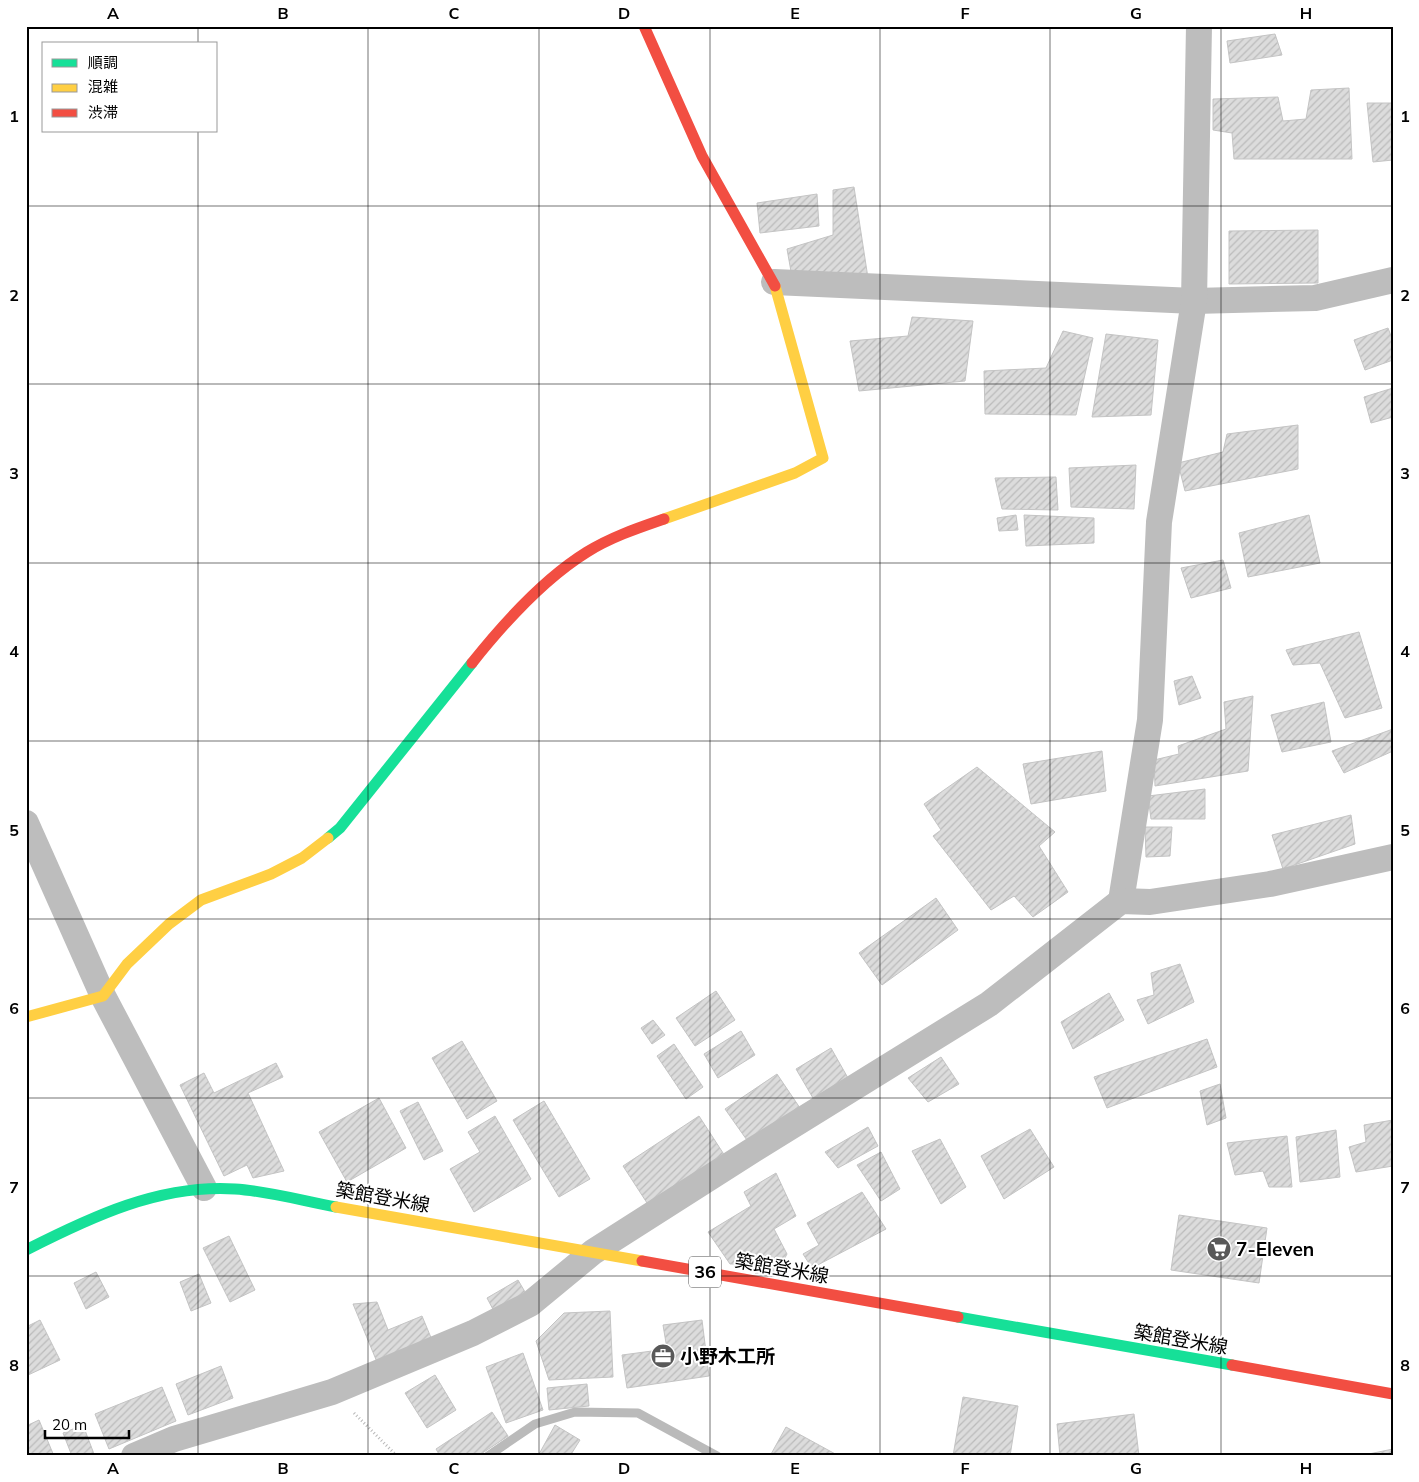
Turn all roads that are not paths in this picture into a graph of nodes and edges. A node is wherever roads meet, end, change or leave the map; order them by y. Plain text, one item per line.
1 (644, 26) edge
2 (1199, 26) edge
3 (1393, 280) edge
4 (774, 282) junction
5 (1194, 300) junction
6 (26, 822) edge
7 (1393, 857) edge
8 (1121, 901) junction
9 (103, 996) junction
10 (26, 1016) edge
11 (204, 1188) junction
12 (26, 1250) edge
13 (593, 1252) junction
14 (1393, 1394) edge
15 (134, 1456) edge

1 - 4 street
2 - 5 street
3 - 5 street
4 - 5 street
4 - 9 street
5 - 8 street
6 - 9 street
7 - 8 street
8 - 13 street
9 - 10 street
9 - 11 street
11 - 12 street, 築館登米線 / 36
11 - 13 street, 築館登米線 / 36
13 - 14 street, 築館登米線 / 36
13 - 15 street

